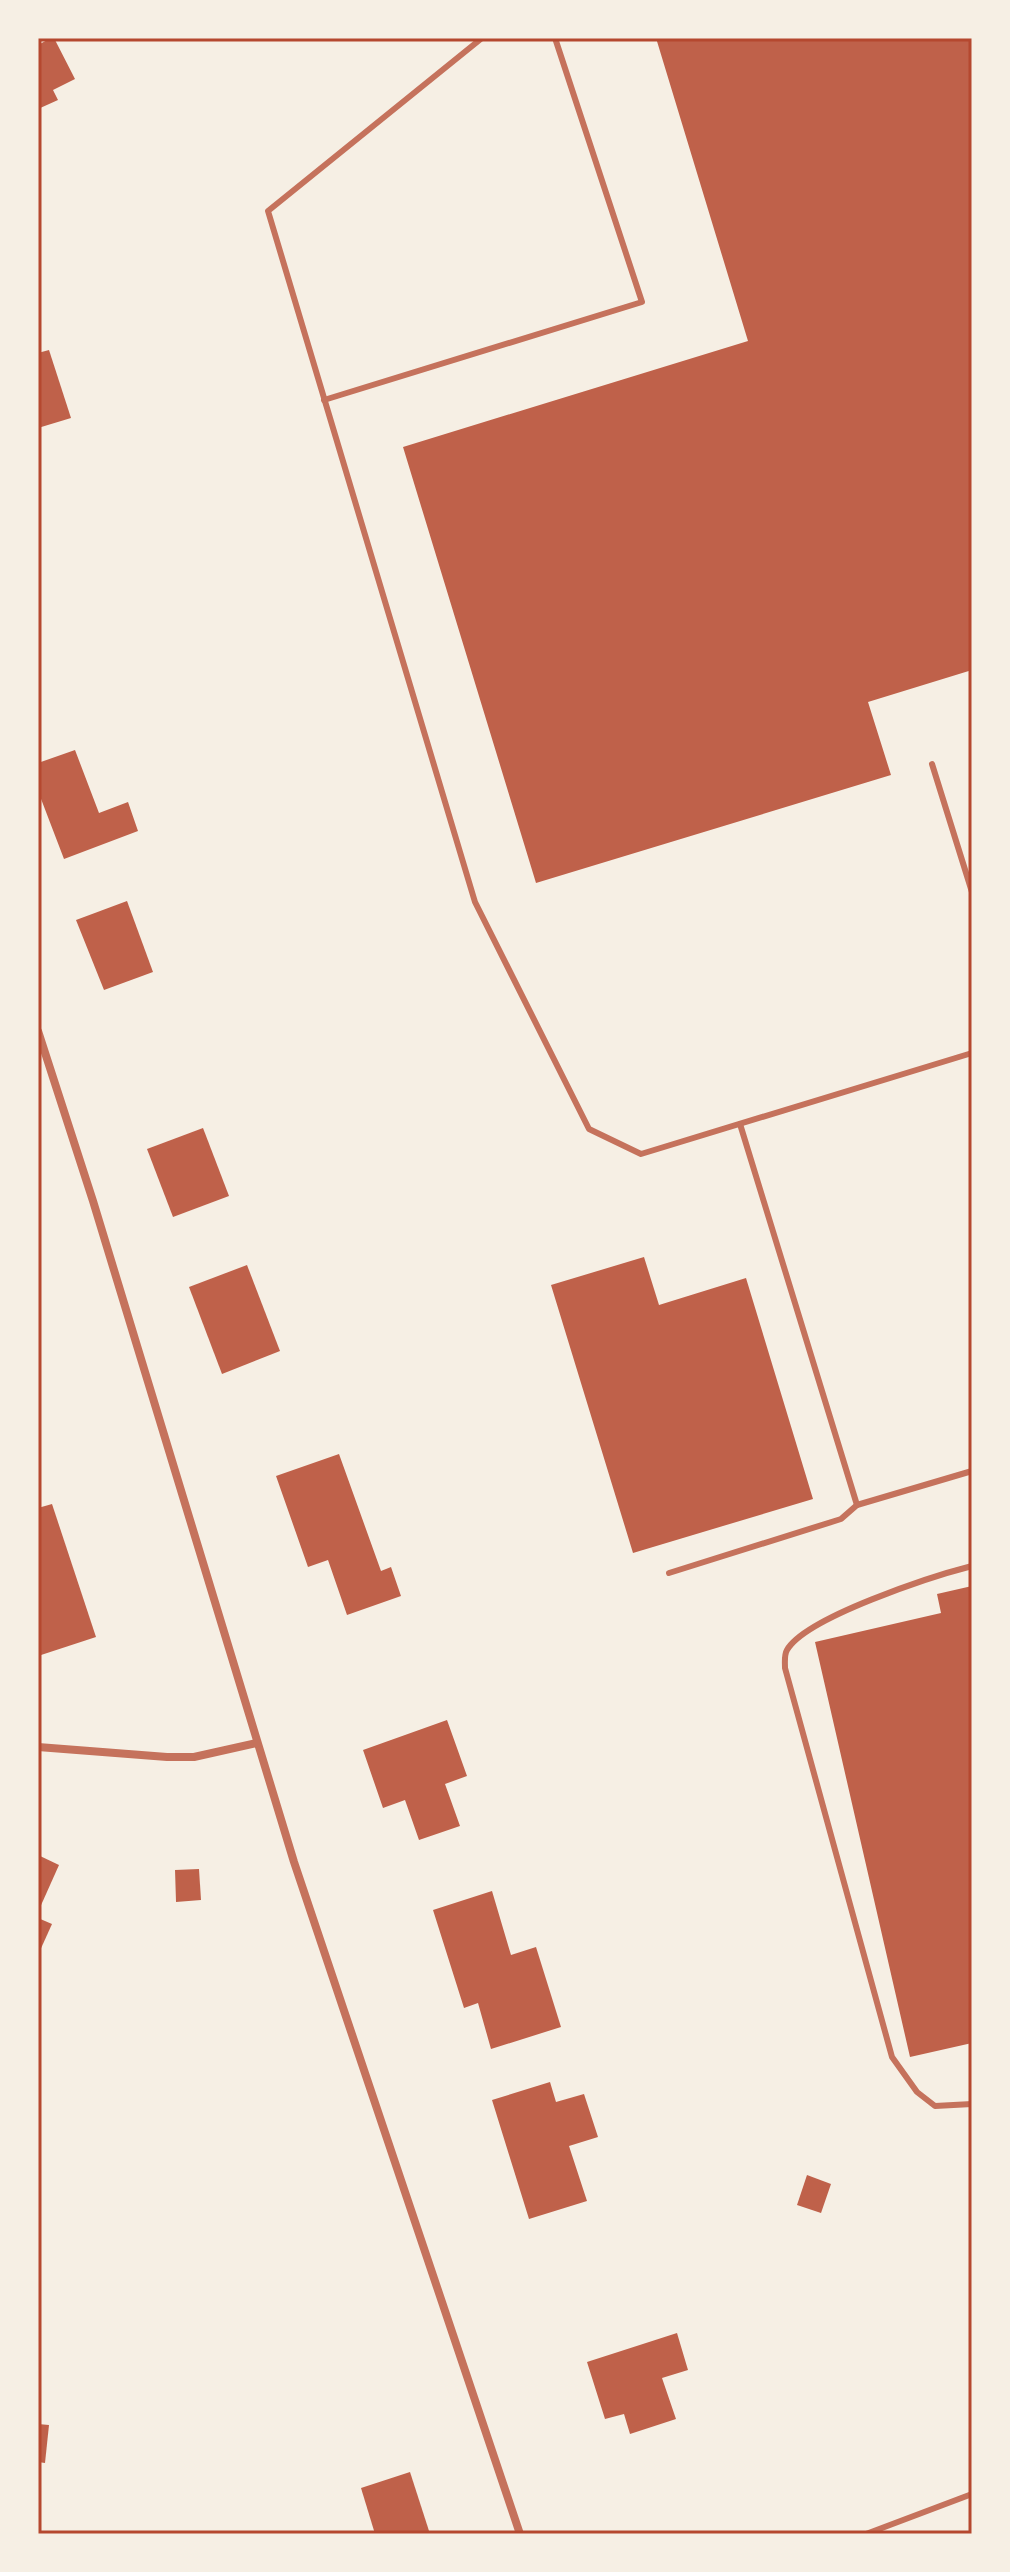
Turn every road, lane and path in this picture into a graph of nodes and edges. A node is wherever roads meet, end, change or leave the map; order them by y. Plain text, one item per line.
1 (482, 38) edge
2 (555, 38) edge
3 (324, 400) junction
4 (932, 764) dead end
5 (972, 892) edge
6 (38, 1031) edge
7 (972, 1053) edge
8 (740, 1124) junction
9 (972, 1471) edge
10 (857, 1505) junction
11 (972, 1566) edge
12 (669, 1573) dead end
13 (257, 1743) junction
14 (38, 1747) edge
15 (972, 2104) edge
16 (972, 2494) edge
17 (520, 2534) edge
18 (866, 2534) edge

1 - 3 lane
2 - 3 lane
3 - 8 lane
4 - 5 lane
6 - 13 street
7 - 8 lane
8 - 10 lane
9 - 10 lane
10 - 12 lane
11 - 15 lane
13 - 14 street
13 - 17 street
16 - 18 lane

